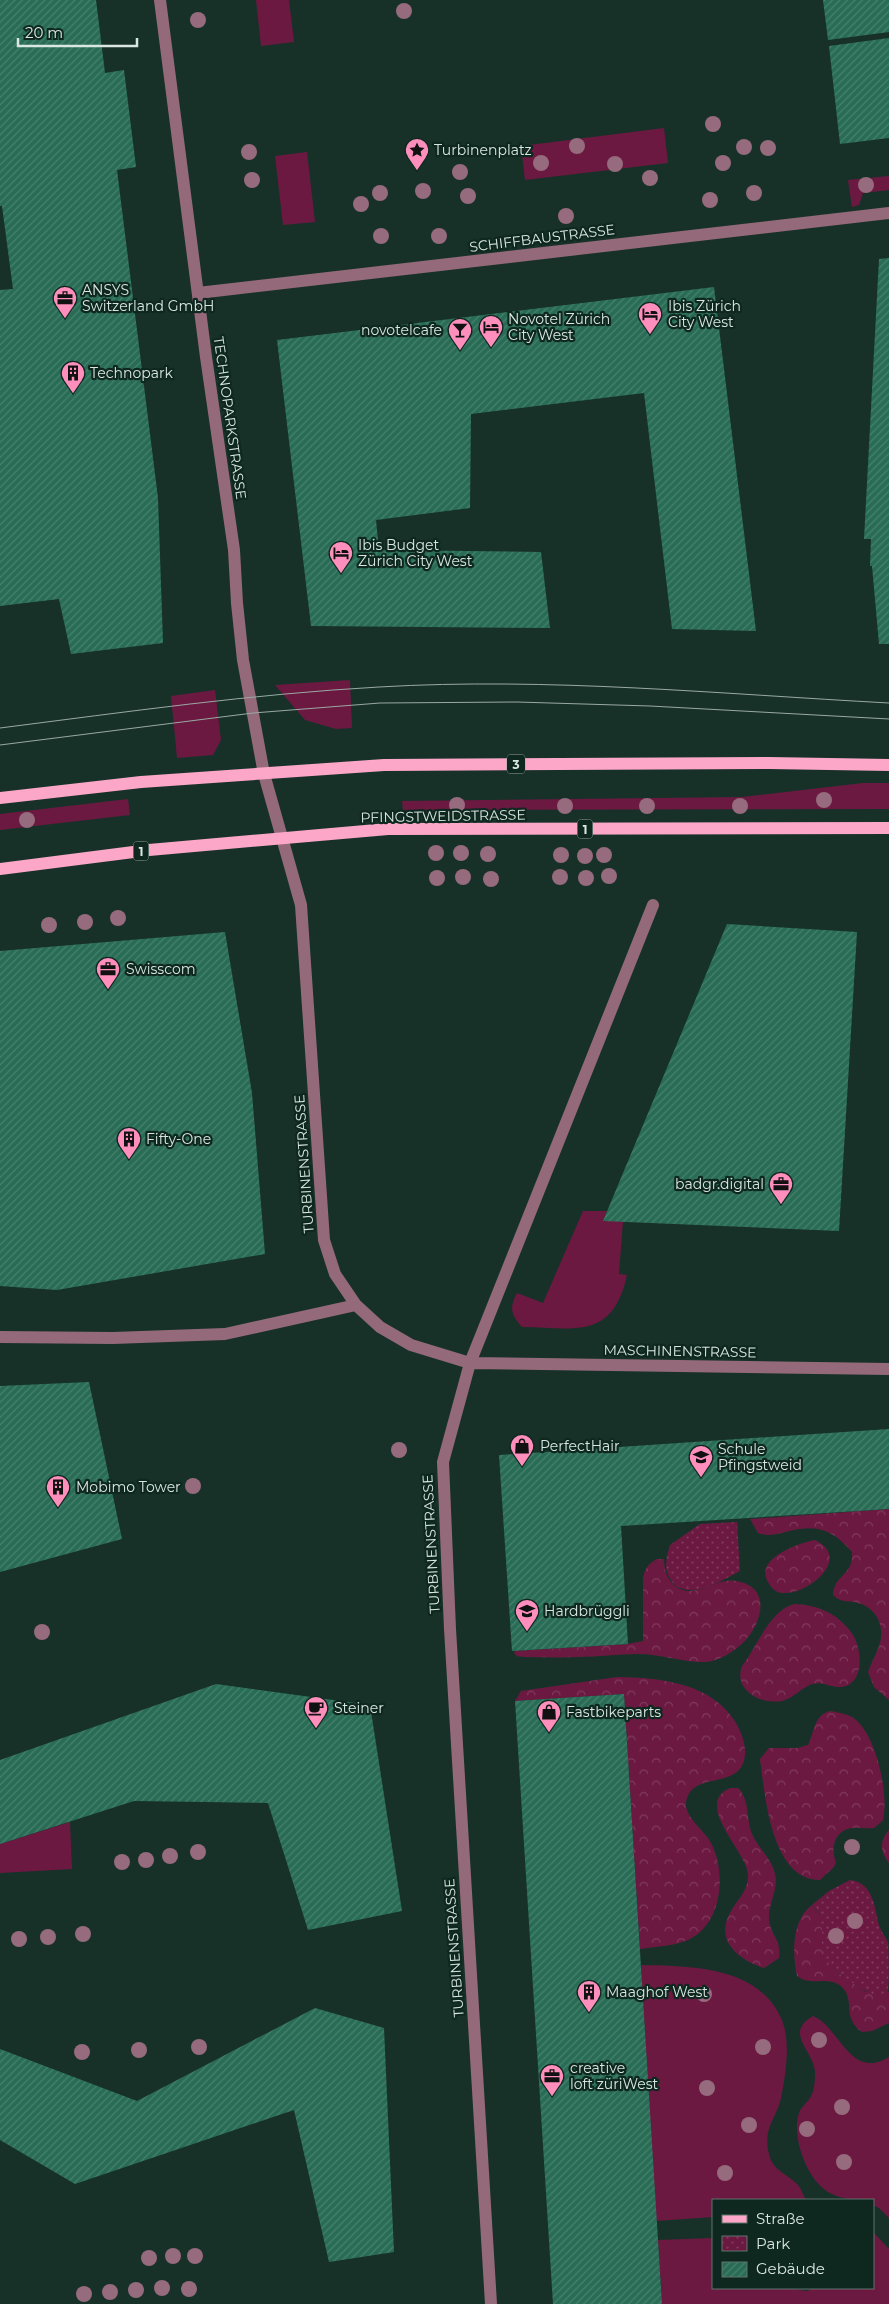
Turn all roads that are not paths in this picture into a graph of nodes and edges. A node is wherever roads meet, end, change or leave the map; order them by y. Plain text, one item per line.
1 (160, 0) edge
2 (889, 213) edge
3 (198, 293) junction
4 (889, 765) edge
5 (264, 774) junction
6 (0, 798) edge
7 (889, 828) edge
8 (282, 839) junction
9 (0, 869) edge
10 (653, 905) dead end
11 (356, 1305) junction
12 (0, 1337) edge
13 (470, 1363) junction
14 (889, 1369) edge
15 (491, 2304) edge

1 - 3 street, TECHNOPARKSTRASSE
2 - 3 street, SCHIFFBAUSTRASSE
3 - 5 street, TECHNOPARKSTRASSE
4 - 5 main road, 3
5 - 6 main road, 3
5 - 8 street, TECHNOPARKSTRASSE
7 - 8 main road, PFINGSTWEIDSTRASSE / 1
8 - 9 main road, PFINGSTWEIDSTRASSE / 1
8 - 11 street, TURBINENSTRASSE
10 - 13 street
11 - 12 street
11 - 13 street, TURBINENSTRASSE
13 - 14 street, MASCHINENSTRASSE
13 - 15 street, TURBINENSTRASSE

